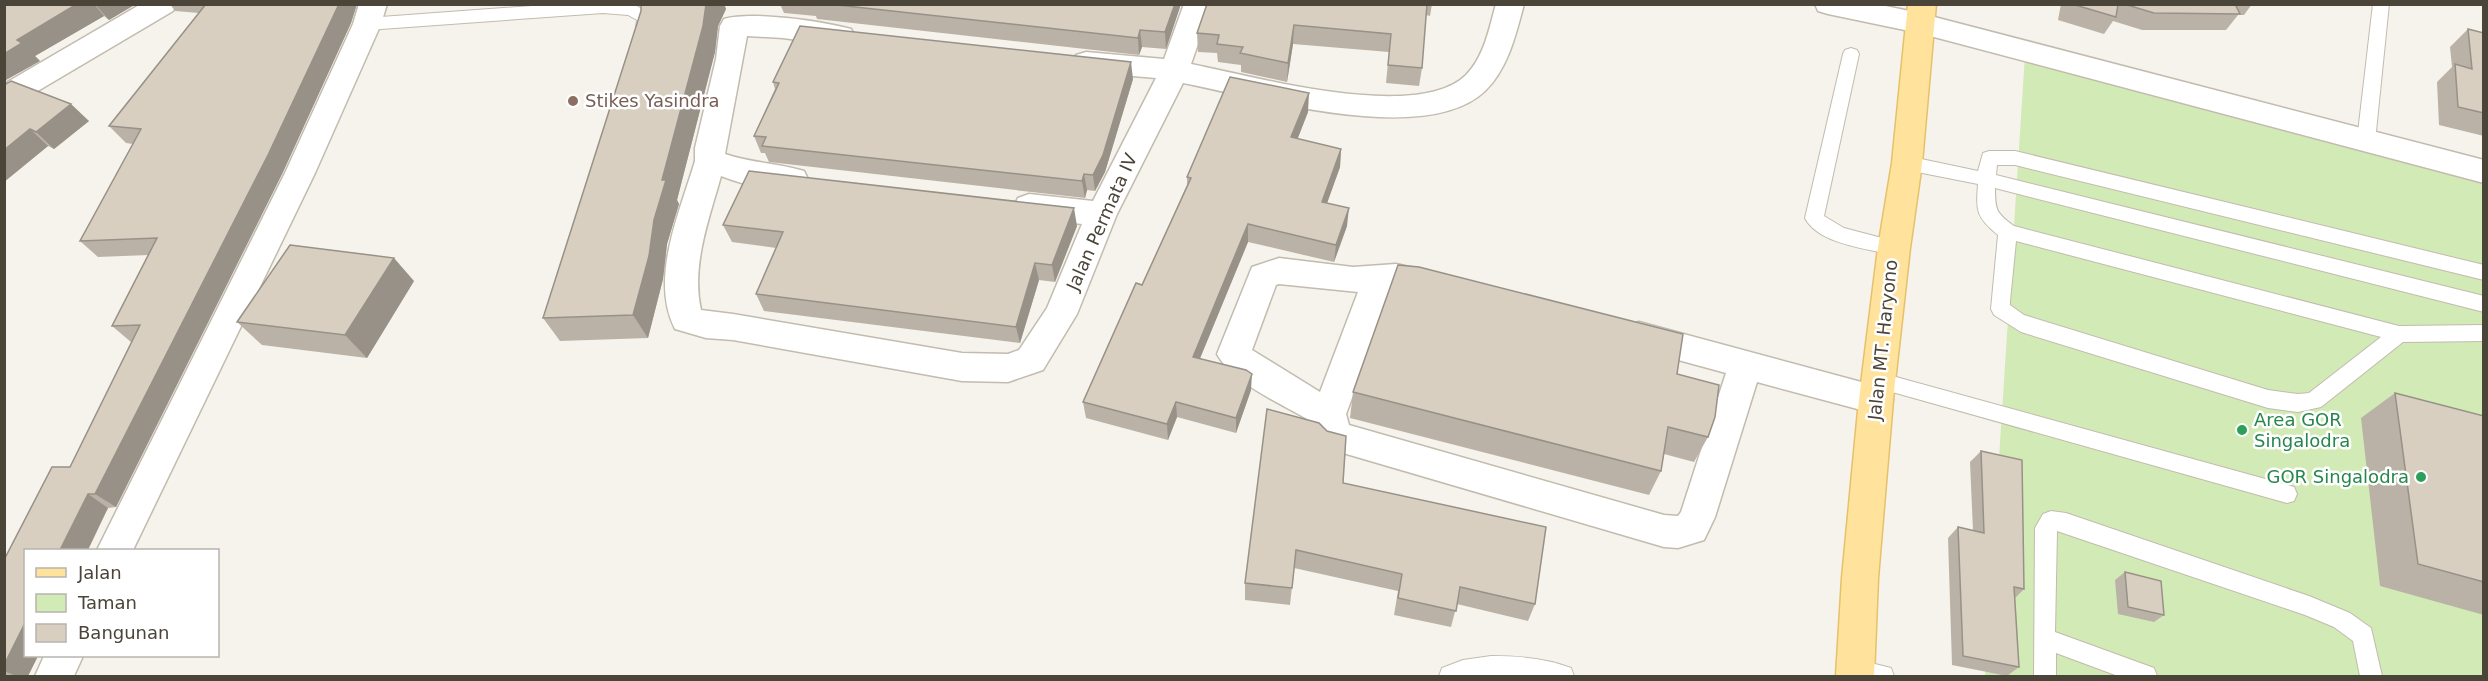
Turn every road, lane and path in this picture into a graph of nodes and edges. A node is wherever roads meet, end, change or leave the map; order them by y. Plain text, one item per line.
1 (163, 4) edge
2 (1198, 4) edge
3 (1510, 4) edge
4 (1828, 4) edge
5 (2381, 4) edge
6 (370, 14) edge
7 (1921, 14) edge
8 (737, 15) edge
9 (866, 38) edge
10 (640, 47) edge
11 (1851, 54) dead end
12 (1055, 58) edge
13 (1174, 71) junction
14 (4, 98) edge
15 (2366, 141) junction
16 (710, 161) junction
17 (1907, 164) junction
18 (2484, 172) edge
19 (1989, 180) junction
20 (817, 182) edge
21 (1007, 203) edge
22 (1102, 214) junction
23 (2008, 232) junction
24 (1894, 248) junction
25 (2484, 273) edge
26 (1380, 278) junction
27 (1471, 293) edge
28 (2484, 304) edge
29 (1605, 327) edge
30 (2484, 333) edge
31 (2399, 334) junction
32 (1745, 365) junction
33 (1877, 390) junction
34 (1329, 414) junction
35 (2287, 494) dead end
36 (115, 549) edge
37 (2044, 638) junction
38 (64, 657) edge
39 (1864, 674) edge
40 (54, 676) edge
41 (1450, 676) edge
42 (1563, 676) edge
43 (2045, 676) edge
44 (2146, 676) edge
45 (2371, 676) edge

1 - 14 street
2 - 13 street, Jalan Permata IV
3 - 13 street
4 - 7 street
5 - 15 lane
6 - 10 lane
6 - 36 street
7 - 15 street
7 - 17 main road, Jalan MT. Haryono
8 - 9 street
8 - 16 street
11 - 24 lane
12 - 13 street
13 - 22 street, Jalan Permata IV
15 - 18 street
16 - 20 street
16 - 22 street, Jalan Permata IV
17 - 19 lane
17 - 24 main road, Jalan MT. Haryono
19 - 23 lane
19 - 25 lane
19 - 28 lane
21 - 22 street
23 - 31 lane
23 - 31 lane
24 - 33 main road, Jalan MT. Haryono
26 - 27 street
26 - 34 street
26 - 34 street
29 - 32 street
30 - 31 lane
32 - 33 street
32 - 34 street
33 - 35 lane
33 - 39 main road, Jalan MT. Haryono
37 - 43 lane
37 - 44 lane
37 - 45 lane
38 - 40 street
41 - 42 lane

